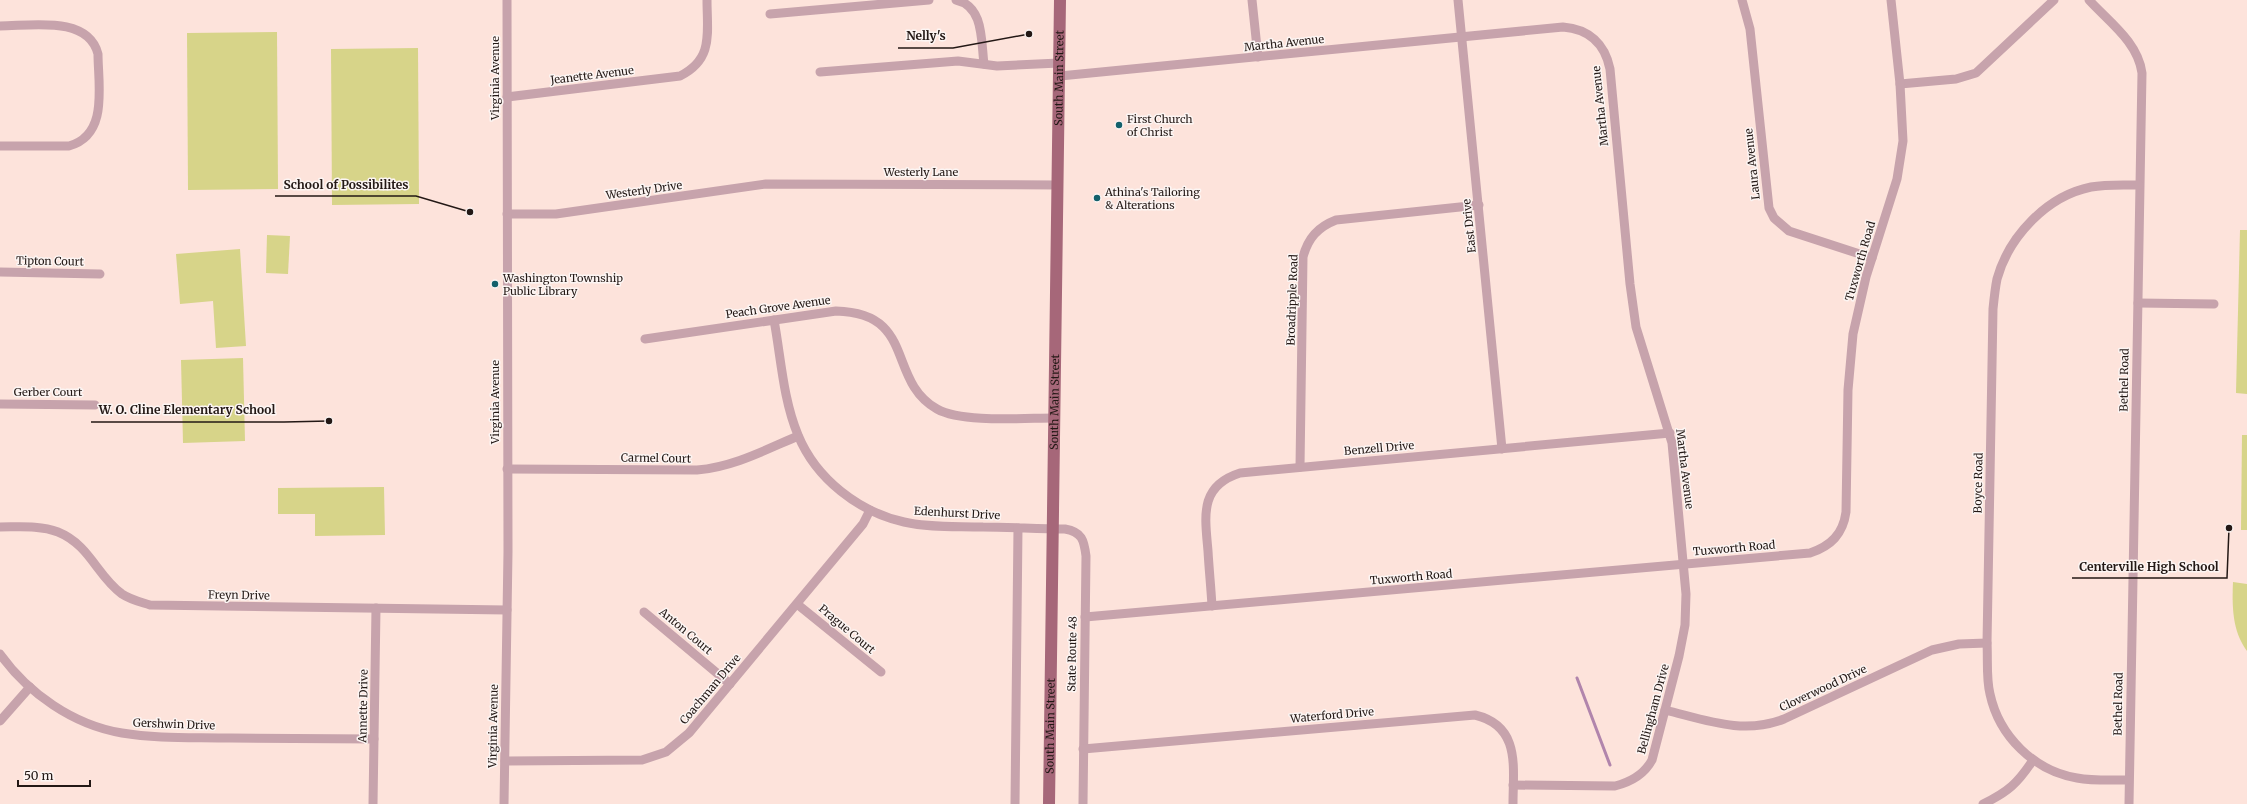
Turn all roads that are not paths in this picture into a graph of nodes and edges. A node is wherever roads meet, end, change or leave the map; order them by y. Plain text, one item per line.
1 (507, 0) edge
2 (707, 0) edge
3 (929, 0) edge
4 (956, 0) edge
5 (1060, 0) edge
6 (1252, 0) edge
7 (1458, 0) edge
8 (1742, 0) edge
9 (1891, 0) edge
10 (2054, 0) edge
11 (2089, 0) edge
12 (770, 14) dead end
13 (0, 26) edge
14 (1462, 37) junction
15 (1258, 57) junction
16 (1059, 63) junction
17 (984, 64) junction
18 (820, 72) dead end
19 (1060, 76) junction
20 (1900, 84) junction
21 (507, 97) junction
22 (0, 146) edge
23 (784, 183) joint
24 (1058, 185) junction
25 (2140, 185) junction
26 (1479, 205) junction
27 (507, 214) junction
28 (1872, 258) junction
29 (0, 272) edge
30 (100, 274) dead end
31 (2138, 303) junction
32 (2214, 304) dead end
33 (774, 320) junction
34 (645, 339) dead end
35 (0, 404) edge
36 (95, 405) dead end
37 (1054, 418) junction
38 (1670, 433) junction
39 (798, 436) junction
40 (1502, 449) junction
41 (1300, 467) junction
42 (507, 469) junction
43 (870, 510) junction
44 (0, 528) edge
45 (1018, 528) junction
46 (1053, 529) junction
47 (1683, 564) junction
48 (797, 604) junction
49 (1212, 606) junction
50 (376, 608) junction
51 (507, 610) junction
52 (644, 612) dead end
53 (1085, 617) junction
54 (1988, 643) junction
55 (0, 654) edge
56 (881, 672) dead end
57 (730, 684) junction
58 (30, 687) junction
59 (1665, 710) junction
60 (0, 721) edge
61 (374, 739) junction
62 (1083, 750) junction
63 (2034, 760) junction
64 (505, 761) junction
65 (2128, 780) junction
66 (1513, 785) junction
67 (373, 804) edge
68 (504, 804) edge
69 (1015, 804) edge
70 (1049, 804) edge
71 (1083, 804) edge
72 (1513, 804) edge
73 (1983, 804) edge
74 (2128, 804) edge

1 - 21 street, Virginia Avenue
2 - 21 street, Jeanette Avenue
3 - 12 street
4 - 17 street
5 - 16 main road, South Main Street
6 - 15 street
7 - 14 street, East Drive
8 - 28 street, Laura Avenue
9 - 20 street, Tuxworth Road
10 - 20 street
11 - 25 street, Bethel Road
13 - 22 street
14 - 15 street, Martha Avenue
14 - 26 street, East Drive
14 - 38 street, Martha Avenue
15 - 19 street, Martha Avenue
16 - 17 street
16 - 19 main road, South Main Street
17 - 18 street
19 - 24 main road, South Main Street
20 - 28 street, Tuxworth Road
21 - 27 street, Virginia Avenue
23 - 24 street, Westerly Lane
23 - 27 street, Westerly Drive
24 - 37 main road, South Main Street
25 - 31 street, Bethel Road
25 - 54 street, Boyce Road
26 - 40 street, East Drive
26 - 41 street, Broadripple Road
27 - 42 street, Virginia Avenue
28 - 47 street, Tuxworth Road
29 - 30 street, Tipton Court
31 - 32 street
31 - 65 street, Bethel Road
33 - 34 street, Peach Grove Avenue
33 - 37 street, Peach Grove Avenue
33 - 39 street, Edenhurst Drive
35 - 36 street, Gerber Court
37 - 46 main road, South Main Street
38 - 40 street, Benzell Drive
38 - 47 street, Martha Avenue
39 - 42 street, Carmel Court
39 - 43 street, Edenhurst Drive
40 - 41 street, Benzell Drive
41 - 49 street, Benzell Drive
42 - 51 street, Virginia Avenue
43 - 45 street, Edenhurst Drive
43 - 48 street, Coachman Drive
44 - 50 street, Freyn Drive
45 - 46 street, Edenhurst Drive
45 - 69 street
46 - 53 street, State Route 48
46 - 70 main road, South Main Street
47 - 49 street, Tuxworth Road
47 - 59 street, Bellingham Drive
48 - 56 street, Prague Court
48 - 57 street, Coachman Drive
49 - 53 street, Tuxworth Road
50 - 51 street, Freyn Drive
50 - 61 street, Annette Drive
51 - 64 street, Virginia Avenue
52 - 57 street, Anton Court
53 - 62 street, State Route 48
54 - 59 street, Cloverwood Drive
54 - 63 street, Boyce Road
55 - 58 street, Gershwin Drive
57 - 64 street, Coachman Drive
58 - 60 street
58 - 61 street, Gershwin Drive
59 - 66 street, Bellingham Drive
61 - 67 street, Annette Drive
62 - 66 street, Waterford Drive
62 - 71 street, State Route 48
63 - 65 street, Boyce Road
63 - 73 street
64 - 68 street, Virginia Avenue
65 - 74 street, Bethel Road
66 - 72 street, Waterford Drive

